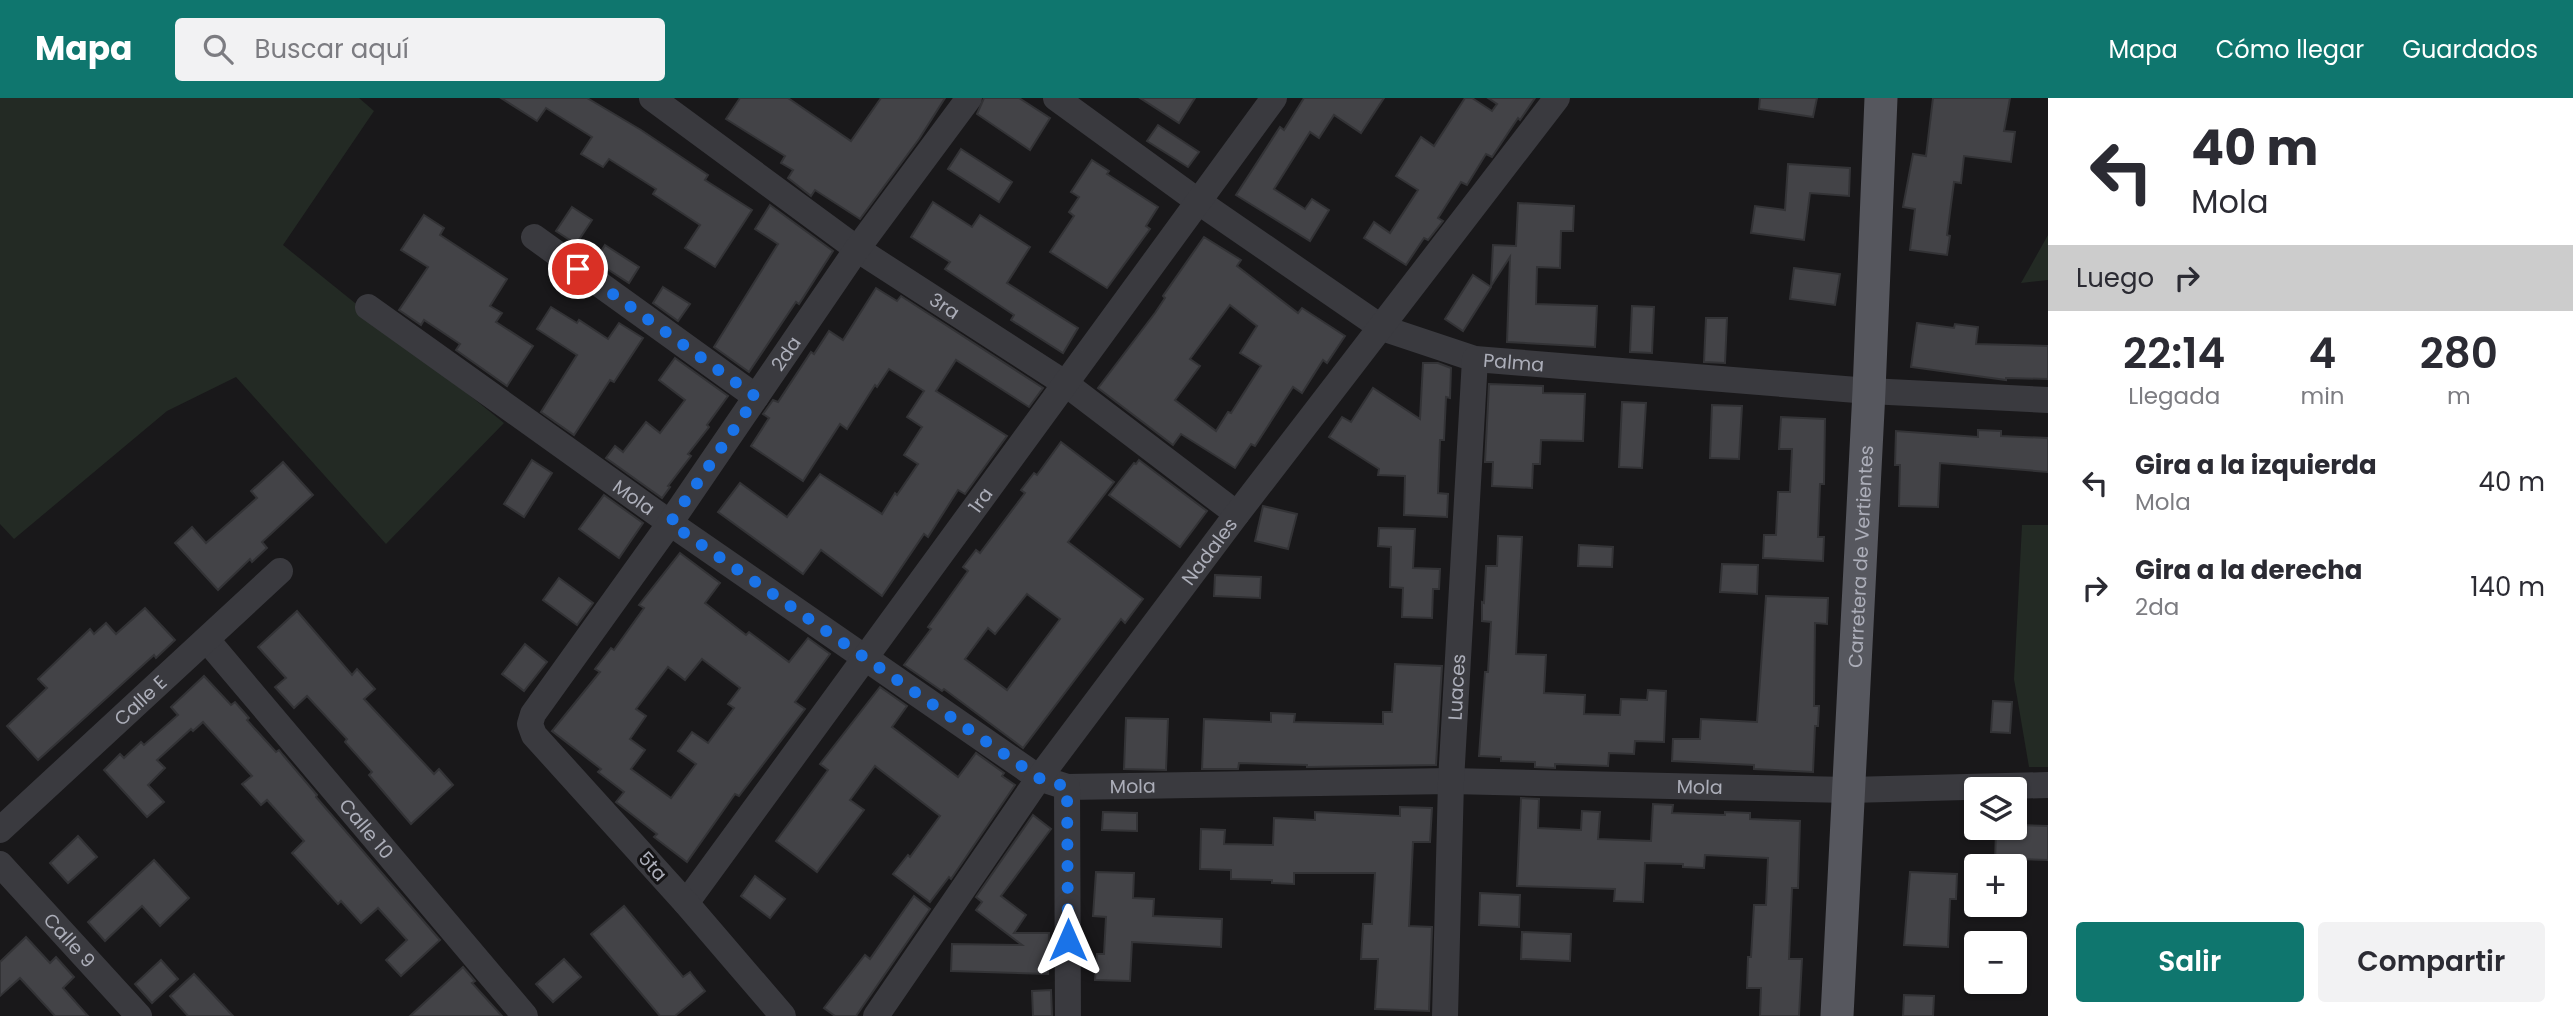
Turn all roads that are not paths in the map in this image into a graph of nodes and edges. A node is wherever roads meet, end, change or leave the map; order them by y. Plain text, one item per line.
1 (652, 98) edge
2 (969, 98) edge
3 (1056, 98) edge
4 (1275, 98) edge
5 (1557, 98) edge
6 (1881, 98) edge
7 (1199, 202) junction
8 (534, 237) dead end
9 (857, 249) junction
10 (368, 307) dead end
11 (1382, 328) junction
12 (1475, 359) junction
13 (1066, 384) junction
14 (1869, 391) junction
15 (756, 397) junction
16 (2048, 400) edge
17 (1237, 514) junction
18 (670, 523) junction
19 (280, 571) dead end
20 (207, 640) junction
21 (866, 659) junction
22 (533, 714) joint
23 (1039, 778) junction
24 (1451, 780) junction
25 (2048, 785) edge
26 (1067, 787) junction
27 (1849, 790) junction
28 (0, 830) edge
29 (0, 864) edge
30 (686, 903) junction
31 (139, 1016) edge
32 (524, 1016) edge
33 (783, 1016) edge
34 (876, 1016) edge
35 (1068, 1016) edge
36 (1446, 1016) edge
37 (1837, 1016) edge

1 - 9 street, 3ra
2 - 9 street, 2da
3 - 7 street, Palma
4 - 7 street, 1ra
5 - 11 street, Nadales
6 - 14 main road, Carretera de Vertientes
7 - 11 street, Palma
7 - 13 street, 1ra
8 - 15 street
9 - 13 street, 3ra
9 - 15 street, 2da
10 - 18 street, Mola
11 - 12 street, Palma
11 - 17 street, Nadales
12 - 14 street, Palma
12 - 24 street, Luaces
13 - 17 street, 3ra
13 - 21 street, 1ra
14 - 16 street, Palma
14 - 27 main road, Carretera de Vertientes
15 - 18 street, 2da
17 - 23 street, Nadales
18 - 21 street, Mola
18 - 22 street, 2da
19 - 20 street, Calle E
20 - 28 street, Calle E
20 - 32 street, Calle 10
21 - 23 street, Mola
21 - 30 street, 1ra
22 - 30 street, 5ta
23 - 26 street, Mola
23 - 34 street, Nadales
24 - 26 street, Mola
24 - 27 street, Mola
24 - 36 street, Luaces
25 - 27 street, Mola
26 - 35 street
27 - 37 main road, Carretera de Vertientes
29 - 31 street, Calle 9
30 - 33 street, 5ta

